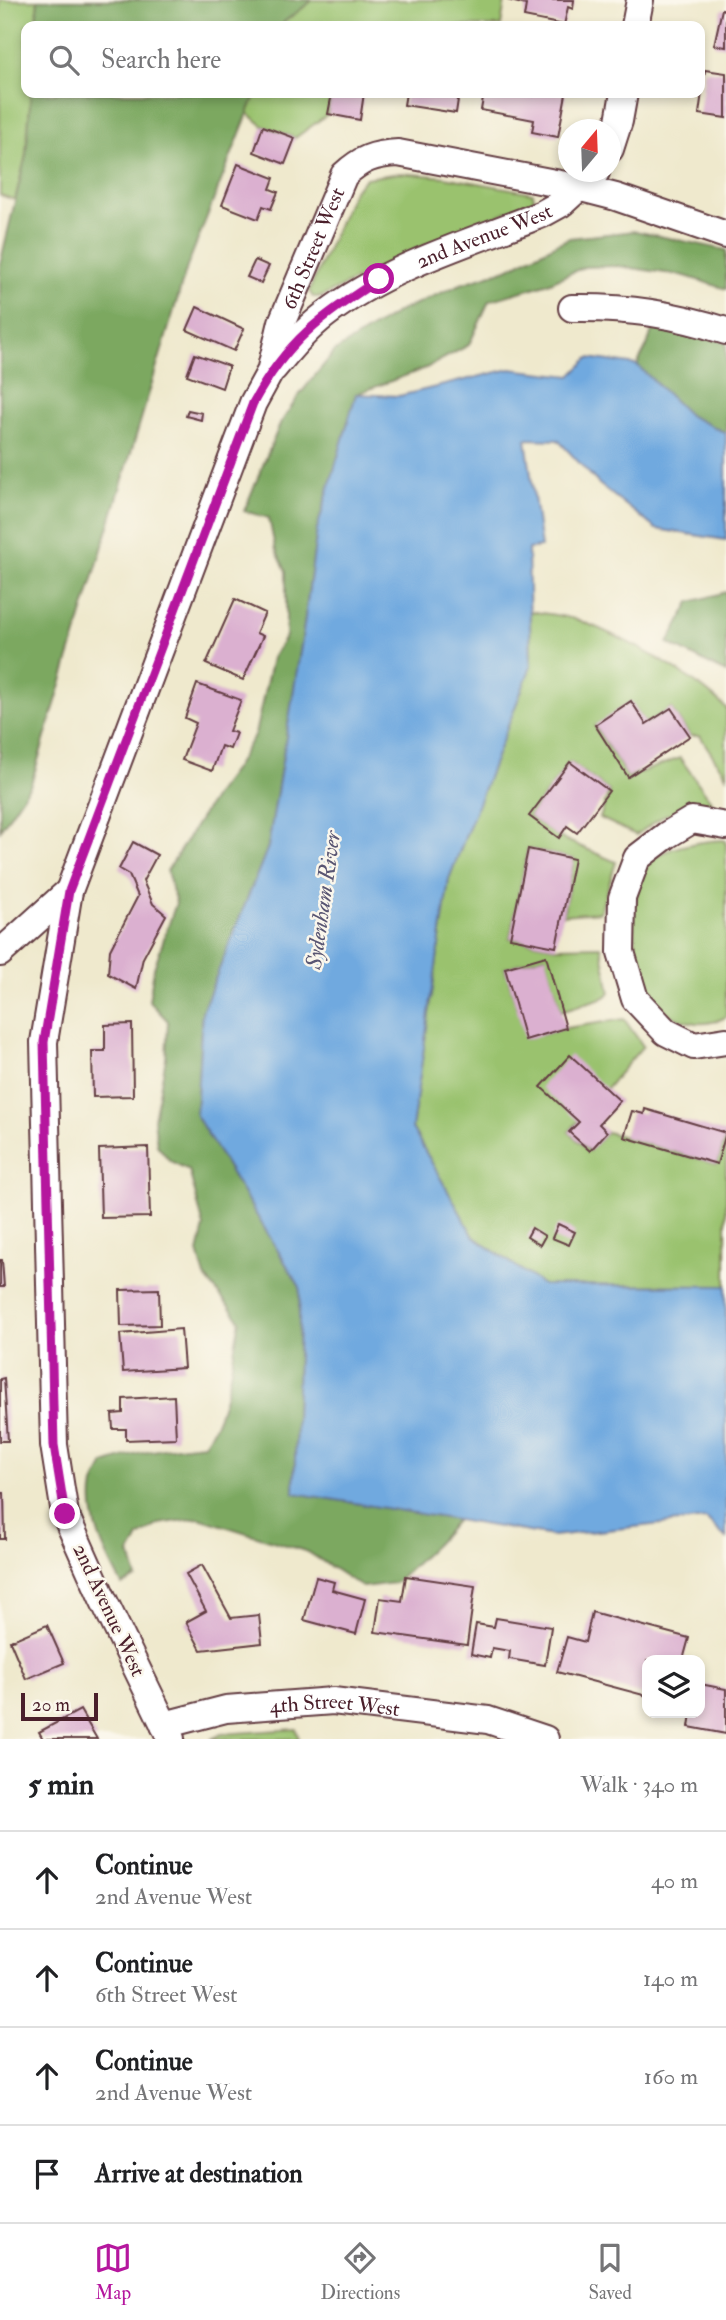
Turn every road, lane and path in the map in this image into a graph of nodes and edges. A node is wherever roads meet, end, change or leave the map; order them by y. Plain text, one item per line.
1 (640, 0) edge
2 (636, 21) edge
3 (623, 98) edge
4 (619, 119) edge
5 (558, 176) edge
6 (587, 182) edge
7 (592, 182) edge
8 (726, 235) edge
9 (572, 308) dead end
10 (726, 331) edge
11 (270, 372) junction
12 (726, 827) edge
13 (69, 891) junction
14 (0, 954) edge
15 (726, 1041) edge
16 (168, 1732) edge
17 (545, 1739) edge

1 - 2 street
3 - 4 street
5 - 11 street, 6th Street West
6 - 11 street, 2nd Avenue West
7 - 8 street, 6th Street West
9 - 10 street
11 - 13 street, 6th Street West
12 - 15 street
13 - 14 street
13 - 16 street, 2nd Avenue West
16 - 17 street, 4th Street West

